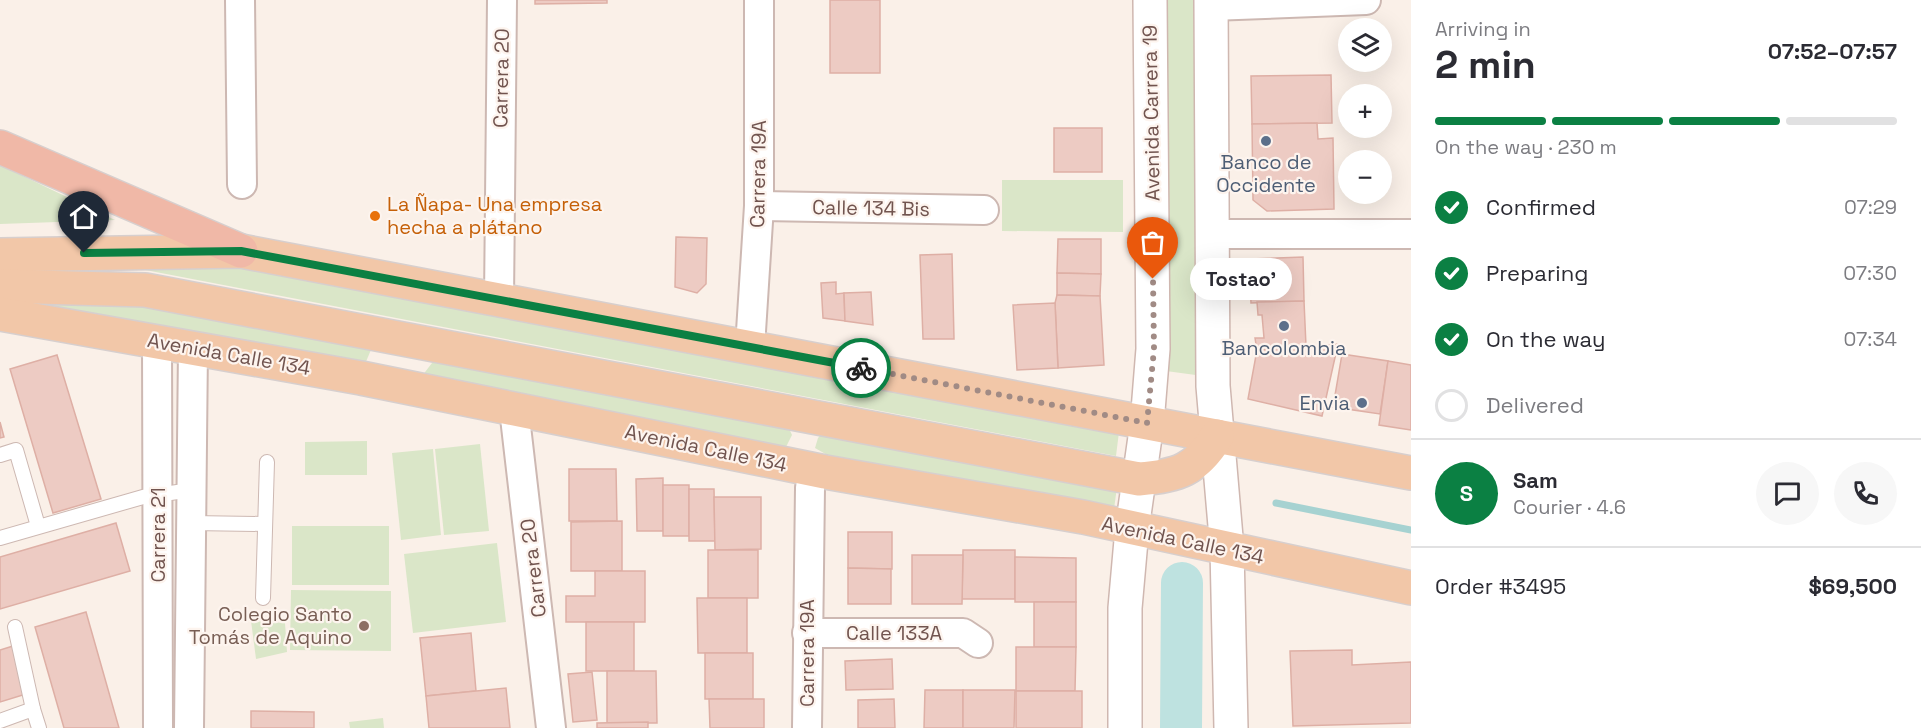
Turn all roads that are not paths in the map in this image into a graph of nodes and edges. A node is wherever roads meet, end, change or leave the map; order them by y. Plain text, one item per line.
1 (240, 0) edge
2 (502, 0) edge
3 (759, 0) edge
4 (1150, 0) edge
5 (1366, 0) edge
6 (1211, 3) edge
7 (0, 147) edge
8 (242, 184) dead end
9 (759, 206) junction
10 (984, 210) dead end
11 (1213, 234) junction
12 (1411, 234) edge
13 (241, 251) junction
14 (0, 255) edge
15 (0, 286) edge
16 (499, 300) junction
17 (0, 314) edge
18 (157, 341) junction
19 (750, 347) junction
20 (193, 348) junction
21 (464, 351) junction
22 (361, 378) junction
23 (514, 409) junction
24 (798, 414) junction
25 (1147, 423) junction
26 (1217, 436) junction
27 (0, 455) edge
28 (267, 462) dead end
29 (813, 470) junction
30 (1411, 473) edge
31 (1139, 479) junction
32 (191, 490) junction
33 (158, 496) junction
34 (191, 523) junction
35 (265, 524) junction
36 (38, 526) junction
37 (1132, 529) junction
38 (0, 538) edge
39 (1227, 549) junction
40 (1411, 588) edge
41 (263, 598) dead end
42 (15, 627) dead end
43 (807, 633) junction
44 (978, 643) dead end
45 (33, 710) junction
46 (0, 721) edge
47 (39, 728) edge
48 (158, 728) edge
49 (189, 728) edge
50 (551, 728) edge
51 (807, 728) edge
52 (1125, 728) edge
53 (1231, 728) edge

1 - 8 street
2 - 16 street, Carrera 20
3 - 9 street, Carrera 19A
4 - 25 main road, Avenida Carrera 19
5 - 6 street
6 - 11 main road
7 - 13 highway
9 - 10 street, Calle 134 Bis
9 - 19 street, Carrera 19A
11 - 12 street
11 - 26 main road
13 - 14 main road
13 - 16 main road
15 - 21 main road
16 - 19 main road
17 - 18 main road, Avenida Calle 134
18 - 20 main road, Avenida Calle 134
18 - 33 street, Carrera 21
19 - 25 main road
20 - 22 main road, Avenida Calle 134
20 - 32 street, Carrera 21
21 - 22 main road
21 - 24 main road
22 - 23 main road, Avenida Calle 134
23 - 29 main road, Avenida Calle 134
23 - 50 street, Carrera 20
24 - 29 main road
24 - 31 main road
25 - 26 main road
25 - 31 main road, Avenida Carrera 19
26 - 30 main road
26 - 31 main road
26 - 39 main road
27 - 36 lane
28 - 35 lane
29 - 37 main road, Avenida Calle 134
29 - 43 street, Carrera 19A
31 - 37 main road, Avenida Carrera 19
32 - 33 lane
32 - 34 street, Carrera 21
33 - 36 lane
33 - 48 street, Carrera 21
34 - 35 lane
34 - 49 street, Carrera 21
35 - 41 lane
36 - 38 lane
37 - 39 main road, Avenida Calle 134
37 - 52 main road, Avenida Carrera 19
39 - 40 main road, Avenida Calle 134
39 - 53 main road
42 - 45 lane
43 - 44 street, Calle 133A
43 - 51 street, Carrera 19A
45 - 46 lane
45 - 47 lane

